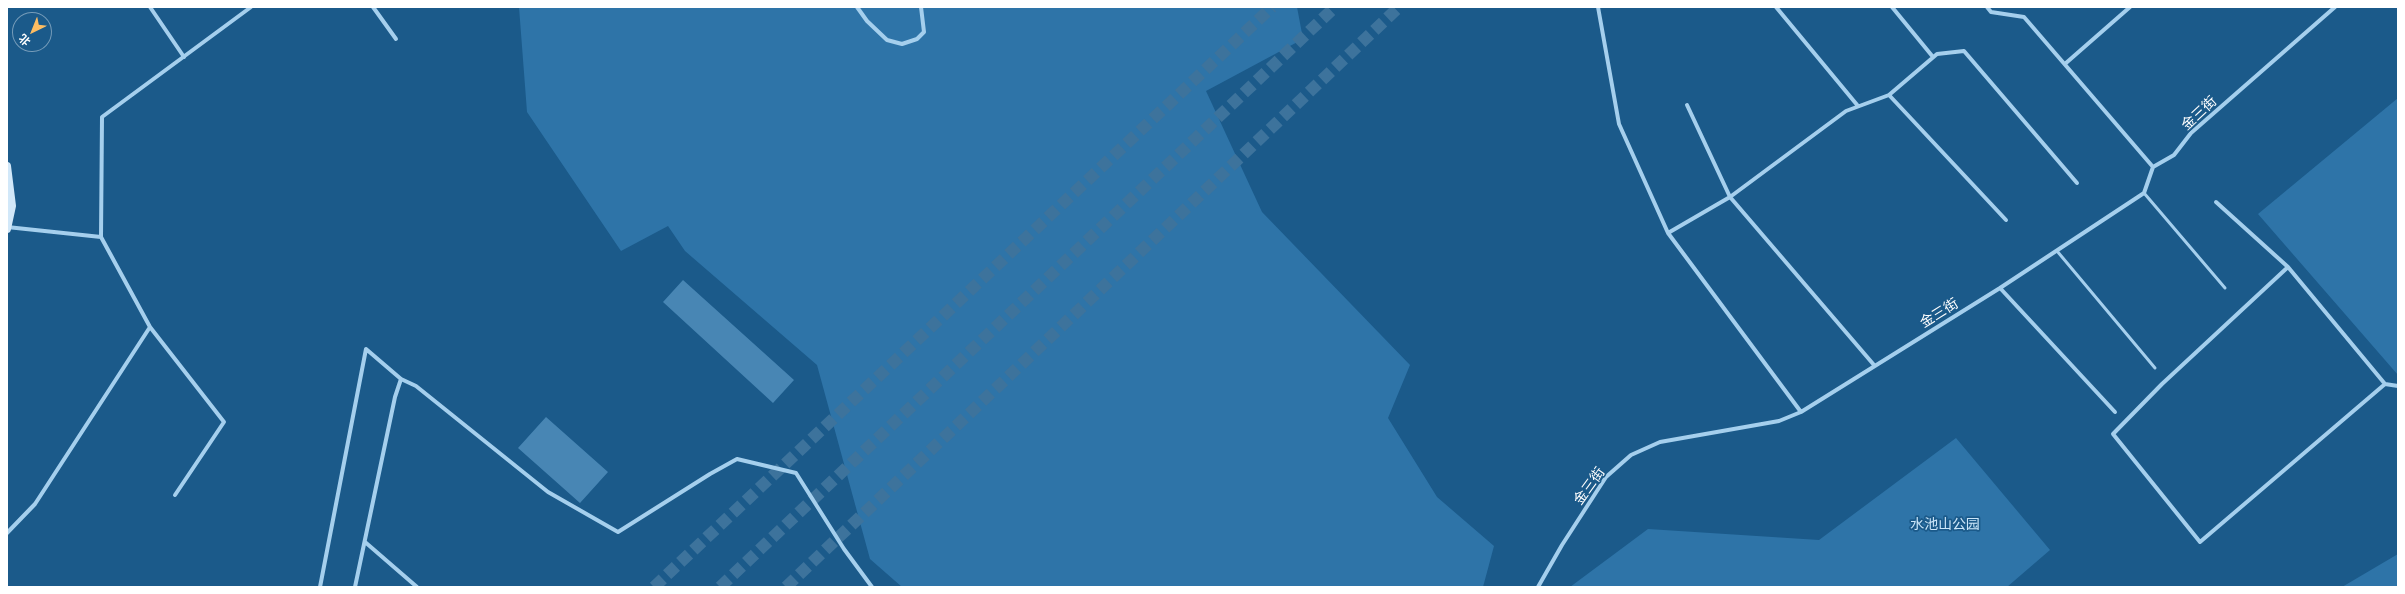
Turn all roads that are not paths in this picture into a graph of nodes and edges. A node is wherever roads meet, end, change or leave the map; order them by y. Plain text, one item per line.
1 (150, 7) edge
2 (251, 7) edge
3 (373, 7) edge
4 (857, 7) edge
5 (921, 7) edge
6 (1598, 7) edge
7 (1776, 7) edge
8 (1892, 7) edge
9 (1987, 7) edge
10 (2130, 7) edge
11 (2335, 7) edge
12 (396, 39) dead end
13 (184, 57) junction
14 (1933, 57) junction
15 (2066, 63) junction
16 (1889, 95) junction
17 (1687, 106) dead end
18 (1858, 106) junction
19 (7, 166) edge
20 (2153, 167) junction
21 (2077, 183) dead end
22 (2144, 193) junction
23 (1730, 197) junction
24 (2216, 202) dead end
25 (2006, 220) dead end
26 (7, 228) edge
27 (1668, 233) junction
28 (101, 237) junction
29 (2057, 250) junction
30 (2288, 267) junction
31 (2000, 288) junction
32 (2225, 288) dead end
33 (150, 327) junction
34 (1874, 365) junction
35 (2154, 368) dead end
36 (401, 379) junction
37 (2385, 384) junction
38 (2398, 386) edge
39 (1801, 412) junction
40 (2115, 412) dead end
41 (175, 495) dead end
42 (7, 533) edge
43 (365, 542) junction
44 (320, 587) edge
45 (355, 587) edge
46 (417, 587) edge
47 (872, 587) edge
48 (1538, 587) edge

1 - 13 street
2 - 13 street
3 - 12 street
4 - 5 street
6 - 27 street
7 - 18 street
8 - 14 street
9 - 15 street
10 - 15 street
11 - 20 street, 金三街
13 - 28 street
14 - 16 street
14 - 21 street
15 - 20 street
16 - 18 street
16 - 25 street
17 - 23 street
18 - 23 street
19 - 26 street
20 - 22 street
22 - 29 street, 金三街
22 - 32 lane
23 - 27 street
23 - 34 street
24 - 30 street
26 - 28 street
27 - 39 street
28 - 33 street
29 - 31 street, 金三街
29 - 35 lane
30 - 37 street
30 - 37 street
31 - 34 street, 金三街
31 - 40 street
33 - 41 street
33 - 42 street
34 - 39 street, 金三街
36 - 43 street
36 - 44 street
36 - 47 street
37 - 38 street
39 - 48 street, 金三街
43 - 45 street
43 - 46 street

